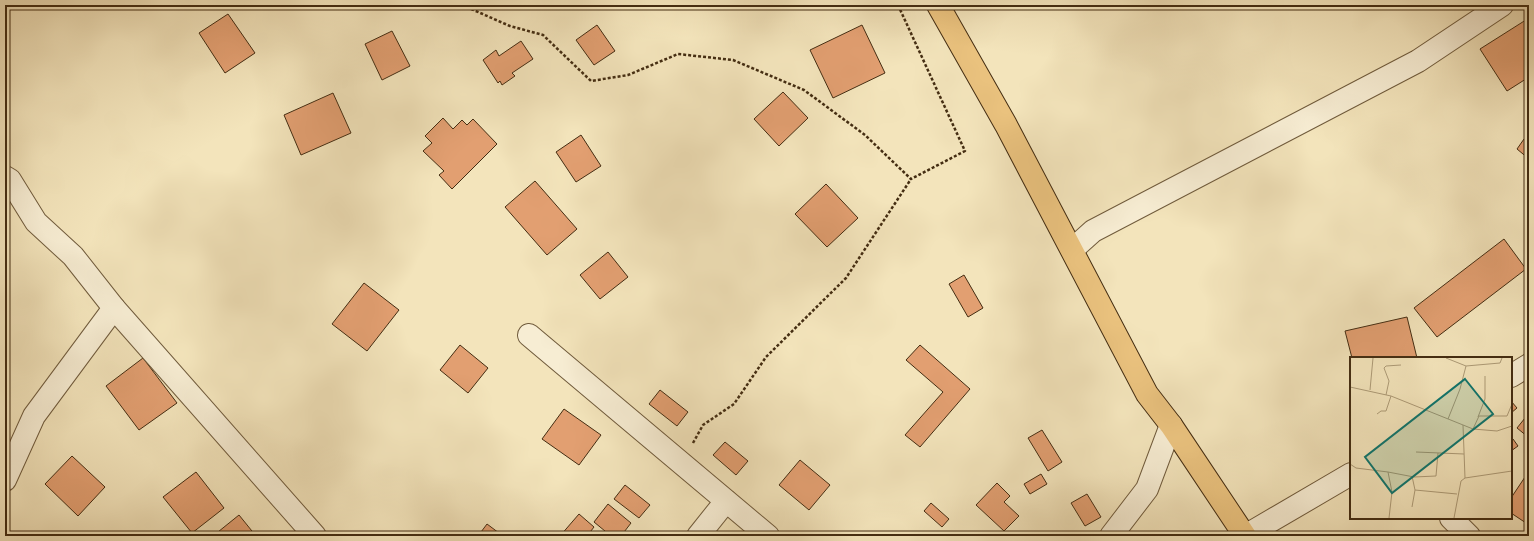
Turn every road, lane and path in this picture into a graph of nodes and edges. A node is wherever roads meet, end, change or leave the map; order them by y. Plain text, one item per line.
1 (462, 5) edge
2 (898, 5) edge
3 (938, 5) edge
4 (1502, 5) edge
5 (5, 177) edge
6 (911, 179) junction
7 (1073, 250) junction
8 (114, 308) junction
9 (529, 335) dead end
10 (1529, 366) edge
11 (1512, 375) edge
12 (1171, 425) junction
13 (682, 464) junction
14 (1350, 475) edge
15 (5, 480) edge
16 (726, 501) junction
17 (1452, 519) edge
18 (313, 535) edge
19 (698, 536) edge
20 (768, 536) edge
21 (1111, 536) edge
22 (1245, 536) edge
23 (1469, 536) edge

1 - 6 path
2 - 6 path
3 - 7 main road
4 - 7 street
5 - 8 street
6 - 13 path
7 - 12 main road
8 - 15 street
8 - 18 street
9 - 13 street
10 - 11 street
12 - 21 street
12 - 22 main road
13 - 16 street
14 - 22 street
16 - 19 street
16 - 20 street
17 - 23 street

